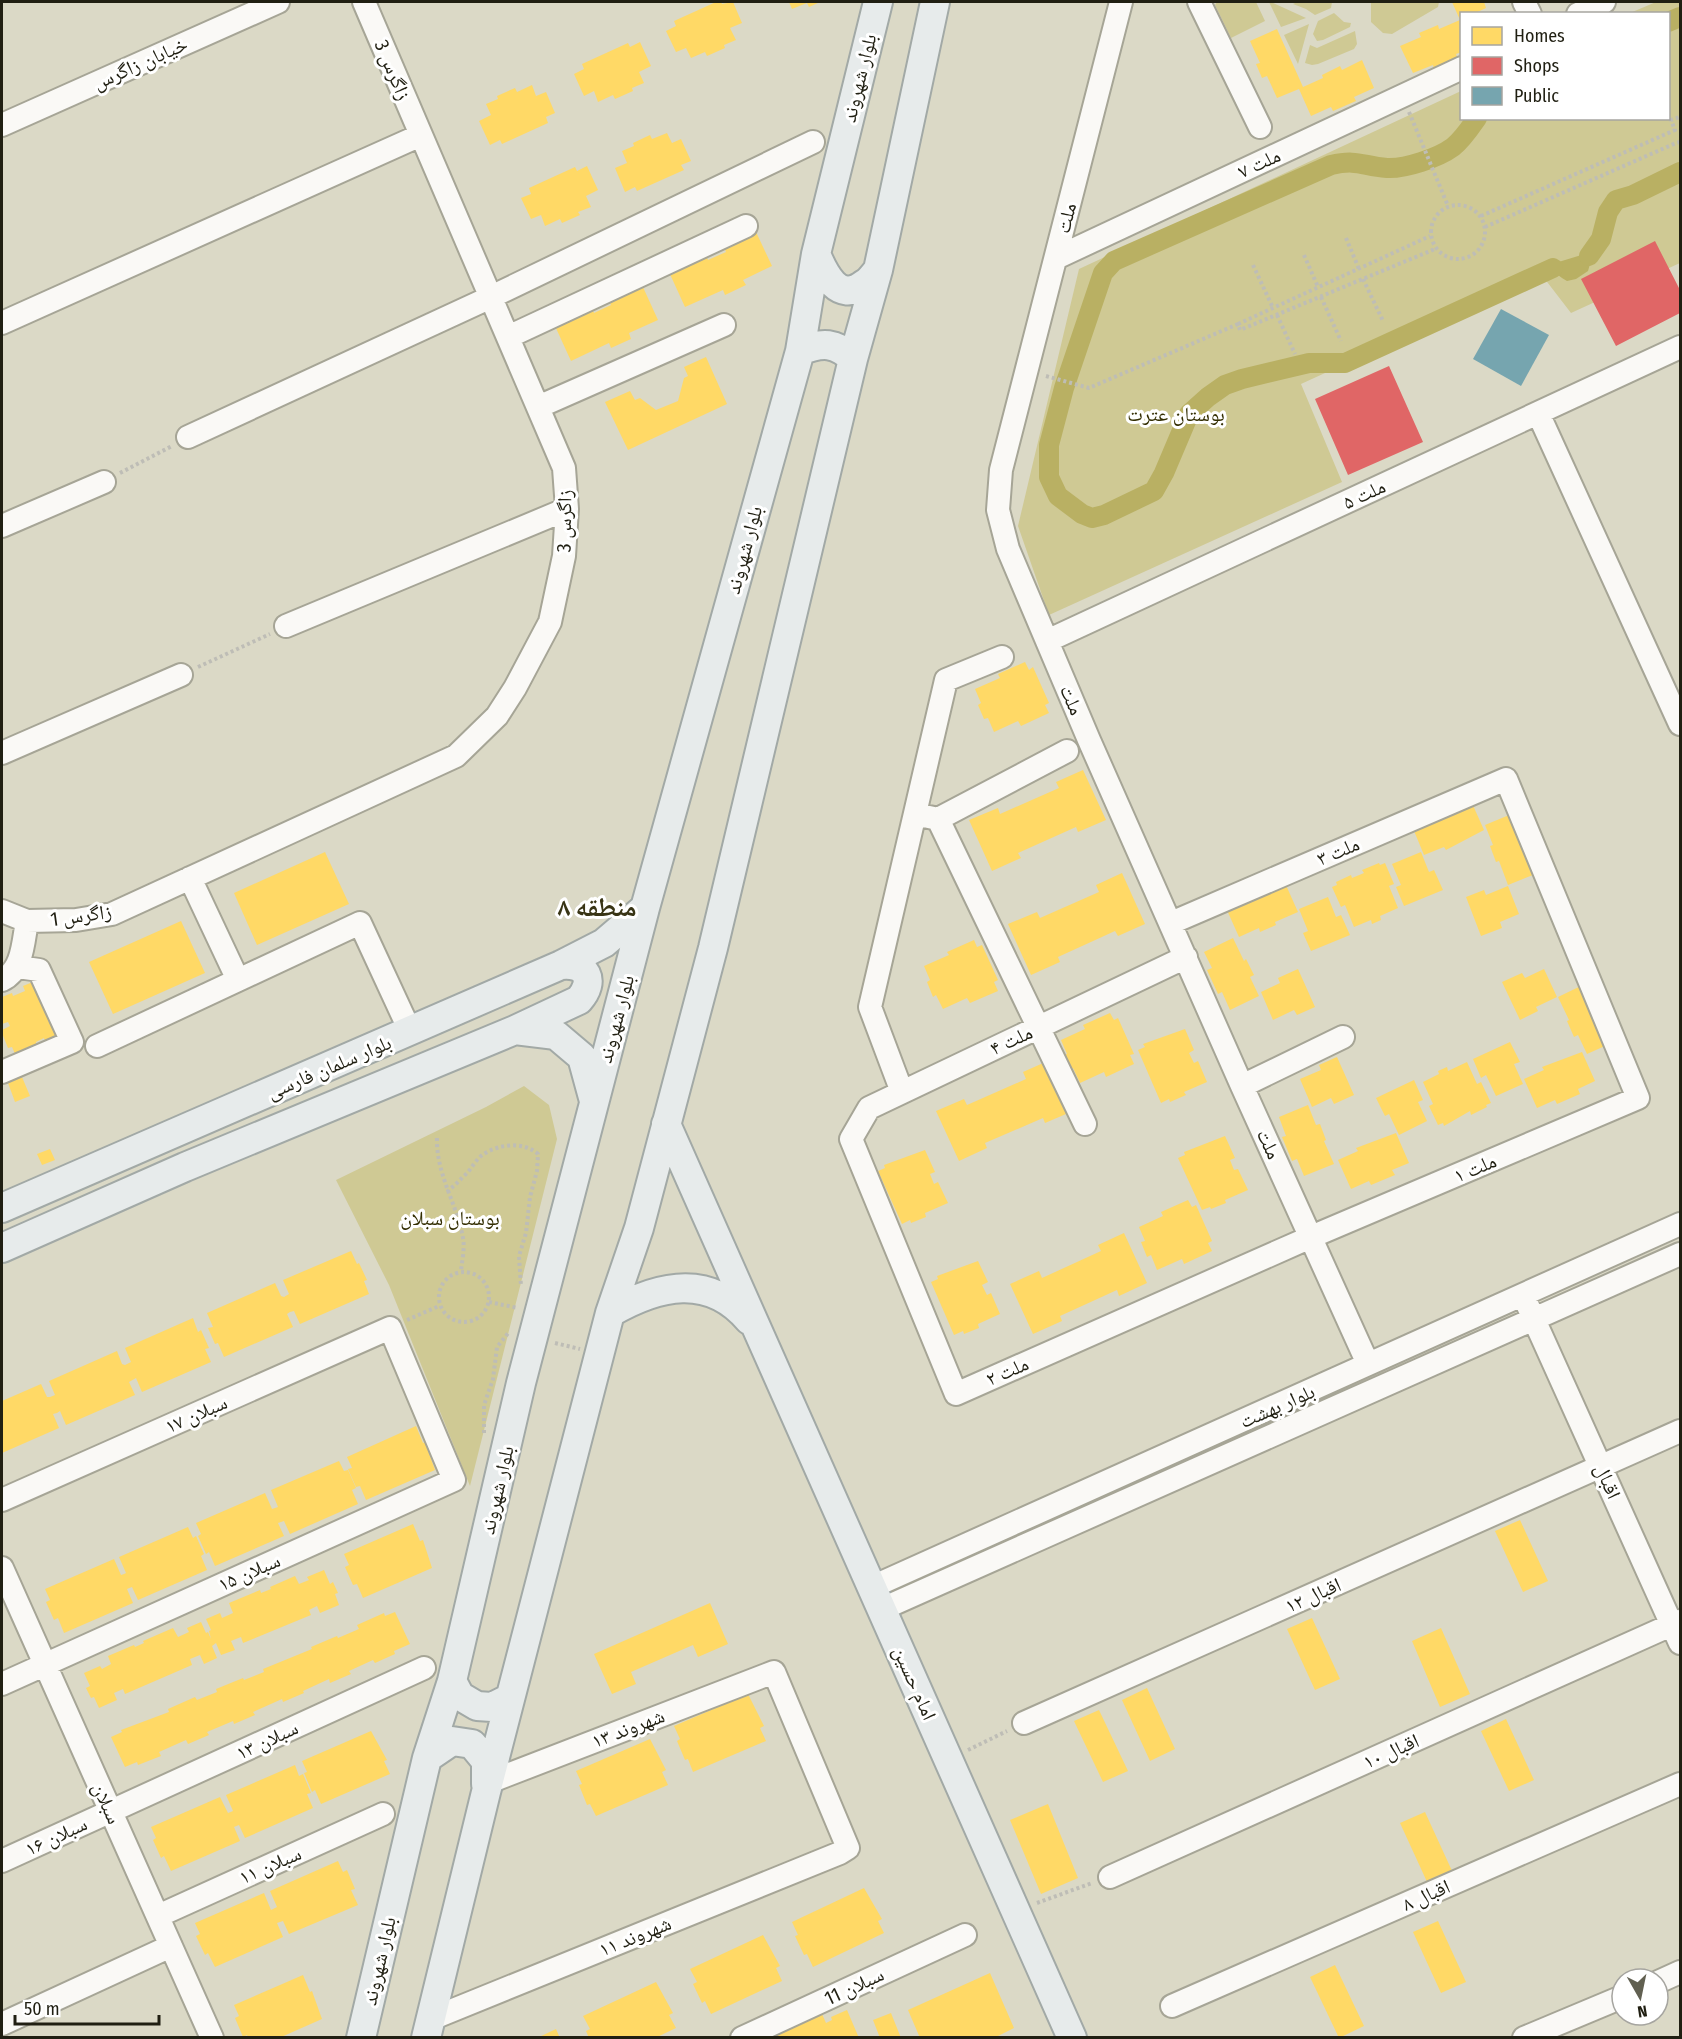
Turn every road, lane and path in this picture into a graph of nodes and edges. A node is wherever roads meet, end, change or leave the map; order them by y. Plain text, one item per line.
1 (278, 2) edge
2 (364, 2) edge
3 (878, 2) edge
4 (935, 2) edge
5 (1121, 2) edge
6 (1199, 2) edge
7 (1604, 2) edge
8 (1582, 12) edge
9 (1460, 68) edge
10 (1402, 96) junction
11 (1680, 117) edge
12 (2, 125) edge
13 (1260, 127) dead end
14 (421, 135) junction
15 (813, 142) dead end
16 (1680, 143) edge
17 (1448, 206) junction
18 (1481, 216) junction
19 (746, 226) dead end
20 (1485, 227) junction
21 (1430, 237) junction
22 (1346, 238) dead end
23 (1435, 249) junction
24 (816, 254) junction
25 (1304, 255) dead end
26 (1056, 258) junction
27 (1253, 264) dead end
28 (1359, 269) junction
29 (878, 270) junction
30 (1363, 279) junction
31 (1318, 287) junction
32 (491, 297) junction
33 (1321, 297) junction
34 (1273, 308) junction
35 (1277, 315) junction
36 (1383, 321) dead end
37 (2, 323) edge
38 (1238, 324) junction
39 (724, 325) dead end
40 (508, 337) junction
41 (1341, 341) dead end
42 (1680, 347) edge
43 (800, 351) junction
44 (1295, 354) dead end
45 (853, 359) junction
46 (1059, 380) dead end
47 (538, 407) junction
48 (1538, 413) junction
49 (188, 437) joint
50 (104, 482) joint
51 (567, 509) junction
52 (2, 526) edge
53 (286, 626) joint
54 (1047, 641) junction
55 (1002, 657) dead end
56 (181, 675) joint
57 (1680, 724) edge
58 (1066, 751) dead end
59 (2, 753) edge
60 (915, 814) junction
61 (938, 819) junction
62 (190, 878) junction
63 (645, 908) junction
64 (2, 911) edge
65 (27, 921) junction
66 (1171, 924) junction
67 (1186, 957) junction
68 (561, 965) junction
69 (10, 974) edge
70 (238, 980) junction
71 (1040, 1027) junction
72 (514, 1030) junction
73 (410, 1031) junction
74 (1343, 1037) dead end
75 (97, 1046) dead end
76 (2, 1072) edge
77 (1242, 1086) junction
78 (902, 1092) junction
79 (1638, 1098) joint
80 (594, 1103) junction
81 (666, 1124) junction
82 (1085, 1124) dead end
83 (437, 1138) dead end
84 (851, 1139) joint
85 (447, 1192) junction
86 (2, 1208) edge
87 (1680, 1224) edge
88 (1311, 1237) junction
89 (2, 1248) edge
90 (1680, 1254) edge
91 (462, 1271) junction
92 (1522, 1295) junction
93 (521, 1296) dead end
94 (489, 1302) junction
95 (439, 1306) junction
96 (518, 1308) junction
97 (525, 1309) dead end
98 (610, 1313) junction
99 (1534, 1319) junction
100 (390, 1328) junction
101 (520, 1328) junction
102 (756, 1328) junction
103 (600, 1353) junction
104 (1368, 1364) junction
105 (1680, 1431) edge
106 (484, 1440) dead end
107 (1601, 1467) junction
108 (2, 1500) edge
109 (2, 1568) edge
110 (877, 1598) junction
111 (1678, 1630) edge
112 (45, 1665) junction
113 (424, 1668) dead end
114 (452, 1681) junction
115 (2, 1684) edge
116 (510, 1698) junction
117 (1024, 1723) joint
118 (428, 1758) junction
119 (948, 1759) junction
120 (1680, 1784) edge
121 (487, 1787) junction
122 (111, 1811) junction
123 (383, 1814) dead end
124 (840, 1853) joint
125 (2, 1861) edge
126 (1110, 1877) dead end
127 (158, 1916) junction
128 (965, 1935) dead end
129 (171, 1946) junction
130 (1610, 2002) edge
131 (1172, 2006) dead end
132 (2, 2024) edge
133 (429, 2028) edge
134 (212, 2037) edge
135 (360, 2037) edge
136 (742, 2037) edge
137 (1072, 2037) edge
138 (1524, 2037) edge

1 - 12 street, خیابان زاگرس
2 - 14 street, زاگرس 3
3 - 24 main road, بلوار شهروند
4 - 29 main road
5 - 26 street, ملت
6 - 13 street
7 - 8 street
9 - 10 street, ملت ۷
10 - 17 path
10 - 26 street, ملت ۷
11 - 18 path
14 - 32 street, زاگرس 3
14 - 37 street
15 - 32 street
16 - 20 path
17 - 18 path
17 - 21 path
18 - 20 path
19 - 40 street
20 - 23 path
21 - 23 path
21 - 28 path
22 - 28 path
23 - 30 path
24 - 29 main road
24 - 43 main road, بلوار شهروند
25 - 31 path
26 - 54 street, ملت
27 - 34 path
28 - 31 path
29 - 45 main road
30 - 33 path
30 - 36 path
31 - 34 path
32 - 40 street, زاگرس 3
32 - 49 street
33 - 35 path
33 - 41 path
34 - 38 path
35 - 38 path
35 - 44 path
38 - 46 path
39 - 47 street
40 - 47 street, زاگرس 3
42 - 48 street, ملت ۵
43 - 45 main road
43 - 63 main road, بلوار شهروند
45 - 81 main road
47 - 51 street, زاگرس 3
48 - 54 street, ملت ۵
48 - 57 street
49 - 50 path
50 - 52 street
51 - 53 street
51 - 62 street, زاگرس 3
53 - 56 path
54 - 66 street, ملت
55 - 60 street
56 - 59 street
58 - 61 street
60 - 61 street
60 - 78 street
61 - 71 street
62 - 65 street, زاگرس 1
62 - 70 street
63 - 68 main road, بلوار سلمان فارسی
63 - 80 main road, بلوار شهروند
64 - 65 street, زاگرس 1
65 - 69 street
66 - 67 street, ملت
66 - 79 street, ملت ۳
67 - 71 street, ملت ۴
67 - 77 street, ملت
68 - 72 main road
68 - 73 main road, بلوار سلمان فارسی
69 - 76 street
70 - 73 street
70 - 75 street
71 - 78 street, ملت ۴
71 - 82 street
72 - 80 main road, بلوار سلمان فارسی
72 - 89 main road, بلوار سلمان فارسی
73 - 86 main road, بلوار سلمان فارسی
74 - 77 street
77 - 88 street, ملت
78 - 84 street, ملت ۴
79 - 88 street, ملت ۱
80 - 101 main road, بلوار شهروند
81 - 98 main road
81 - 102 main road, امام حسین
83 - 85 path
84 - 88 street, ملت ۲
85 - 91 path
85 - 93 path
87 - 92 street, بلوار بهشت
88 - 104 street, ملت
90 - 99 street, بلوار بهشت
91 - 94 path
91 - 95 path
92 - 99 street, اقبال
92 - 104 street, بلوار بهشت
94 - 95 path
94 - 96 path
95 - 100 path
96 - 97 path
96 - 101 path
98 - 102 main road
98 - 103 main road
99 - 107 street, اقبال
99 - 110 street, بلوار بهشت
100 - 108 street, سبلان ۱۷
100 - 112 street, سبلان ۱۵
101 - 103 path
101 - 106 path
101 - 114 main road, بلوار شهروند
102 - 110 main road, امام حسین
103 - 116 main road
104 - 110 street, بلوار بهشت
105 - 107 street, اقبال ۱۲
107 - 111 street, اقبال
107 - 117 street, اقبال ۱۲
109 - 112 street, سبلان
110 - 119 main road, امام حسین
111 - 126 street, اقبال ۱۰
112 - 115 street, سبلان ۱۵
112 - 122 street, سبلان
113 - 122 street, سبلان ۱۳
114 - 116 main road
114 - 118 main road, بلوار شهروند
116 - 121 main road
117 - 119 path
118 - 121 main road
118 - 135 main road, بلوار شهروند
119 - 137 main road, امام حسین
120 - 131 street, اقبال ۸
121 - 124 street, شهروند ۱۳
121 - 133 main road
122 - 125 street, سبلان ۱۶
122 - 127 street, سبلان
123 - 127 street, سبلان ۱۱
124 - 133 street, شهروند ۱۱
127 - 129 street, سبلان
128 - 136 street, سبلان 11
129 - 132 street
129 - 134 street, سبلان
130 - 138 street

